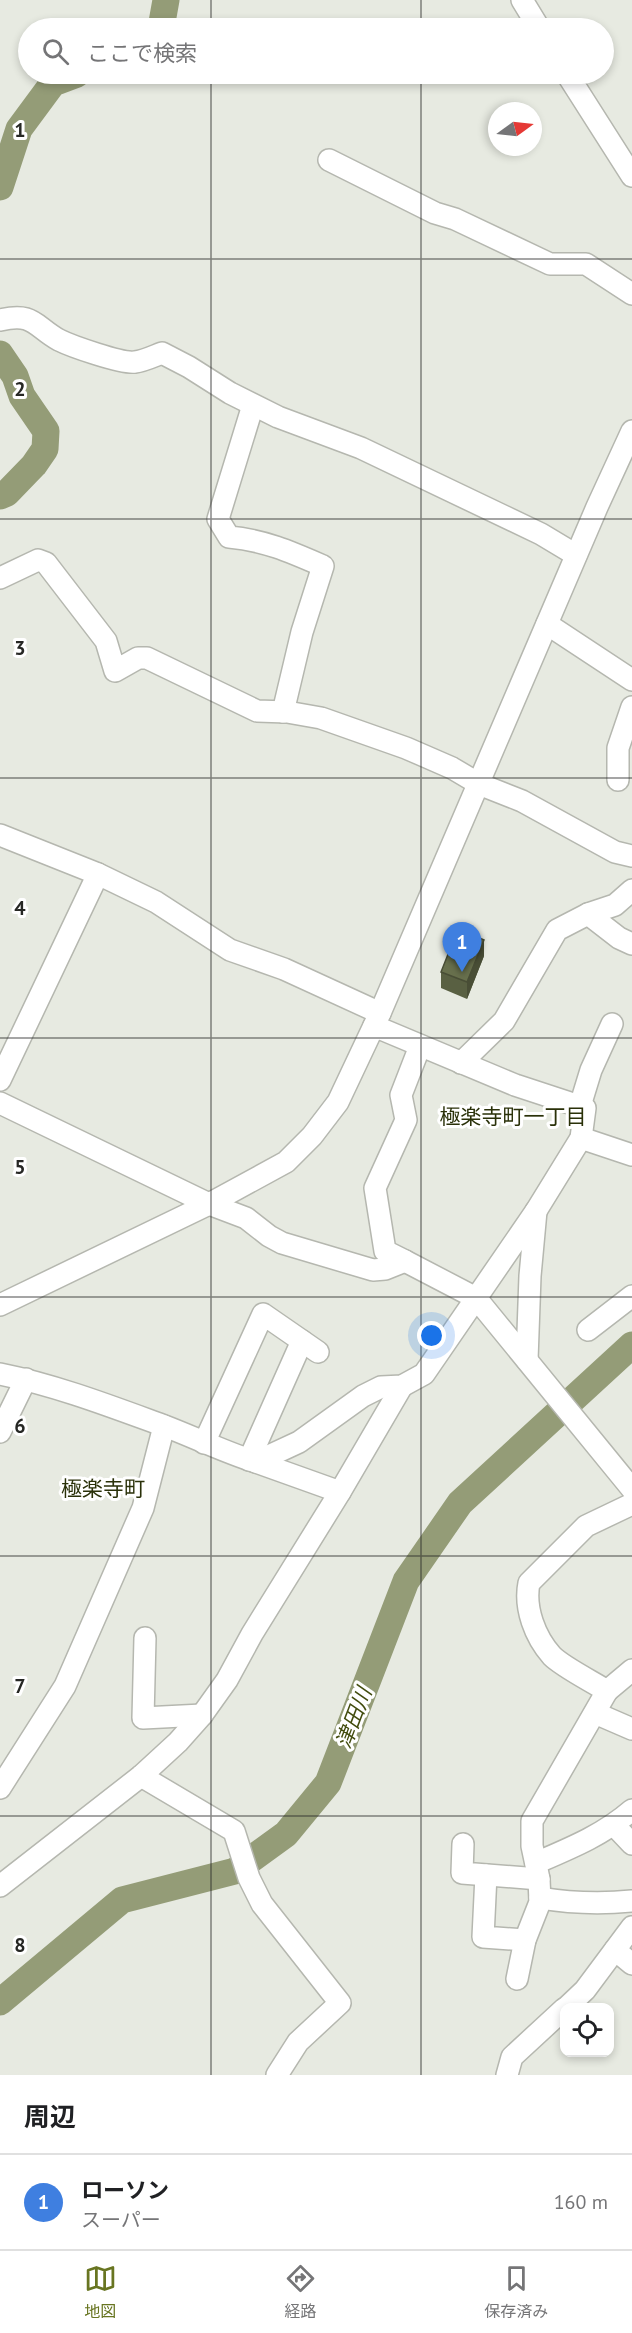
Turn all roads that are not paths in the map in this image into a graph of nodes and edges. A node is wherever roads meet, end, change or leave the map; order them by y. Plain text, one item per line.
1 (522, 0) edge
2 (533, 18) edge
3 (573, 84) edge
4 (329, 160) dead end
5 (632, 176) edge
6 (632, 294) edge
7 (0, 320) edge
8 (253, 405) junction
9 (632, 431) edge
10 (576, 555) junction
11 (0, 578) edge
12 (547, 624) junction
13 (632, 680) edge
14 (632, 707) edge
15 (283, 712) junction
16 (618, 780) dead end
17 (479, 784) junction
18 (0, 835) edge
19 (632, 856) edge
20 (98, 874) junction
21 (632, 890) edge
22 (588, 914) junction
23 (632, 944) edge
24 (377, 1019) junction
25 (612, 1023) dead end
26 (420, 1046) junction
27 (461, 1063) junction
28 (0, 1080) edge
29 (0, 1103) edge
30 (580, 1106) junction
31 (581, 1138) junction
32 (632, 1155) edge
33 (209, 1204) junction
34 (537, 1211) junction
35 (405, 1261) junction
36 (632, 1296) edge
37 (476, 1298) junction
38 (0, 1305) edge
39 (588, 1330) dead end
40 (527, 1360) junction
41 (0, 1374) edge
42 (26, 1379) junction
43 (402, 1386) junction
44 (164, 1426) junction
45 (0, 1432) edge
46 (204, 1443) junction
47 (253, 1461) junction
48 (632, 1488) edge
49 (340, 1492) junction
50 (632, 1504) edge
51 (145, 1638) dead end
52 (632, 1670) edge
53 (607, 1691) junction
54 (595, 1713) junction
55 (202, 1715) junction
56 (632, 1729) edge
57 (141, 1776) junction
58 (0, 1788) edge
59 (632, 1810) edge
60 (614, 1825) junction
61 (463, 1844) dead end
62 (632, 1844) edge
63 (486, 1875) junction
64 (538, 1880) junction
65 (0, 1886) edge
66 (632, 1901) edge
67 (632, 1927) edge
68 (525, 1940) junction
69 (615, 1950) junction
70 (632, 1964) edge
71 (517, 1979) dead end
72 (571, 2003) edge
73 (560, 2013) edge
74 (277, 2075) edge
75 (507, 2075) edge

1 - 2 street
3 - 5 street
4 - 6 street
7 - 8 street
8 - 10 street
8 - 15 street
9 - 10 street
10 - 12 street
11 - 15 street
12 - 13 street
12 - 17 street
14 - 16 street
15 - 17 street
17 - 19 street
17 - 24 street
18 - 20 street
20 - 24 street
20 - 28 street
21 - 22 street
22 - 23 street
22 - 27 street
24 - 26 street
24 - 33 street
25 - 30 street
26 - 27 street
26 - 35 street
27 - 30 street
29 - 33 street
30 - 31 street
31 - 32 street
31 - 34 street
33 - 35 street
33 - 38 street
34 - 37 street
34 - 40 street
35 - 37 street
36 - 39 street
37 - 40 street
37 - 43 street
40 - 48 street
41 - 42 street
42 - 44 street
42 - 45 street
43 - 47 street
43 - 49 street
44 - 46 street
44 - 58 street
46 - 47 street
46 - 47 street
47 - 49 street
49 - 55 street
50 - 53 street
51 - 55 street
52 - 53 street
53 - 54 street
54 - 56 street
54 - 64 street
55 - 57 street
57 - 65 street
57 - 74 street
59 - 60 street
60 - 62 street
60 - 64 street
61 - 63 street
63 - 64 street
63 - 68 street
64 - 66 street
64 - 68 street
67 - 69 street
68 - 71 street
69 - 70 street
69 - 72 street
73 - 75 street

